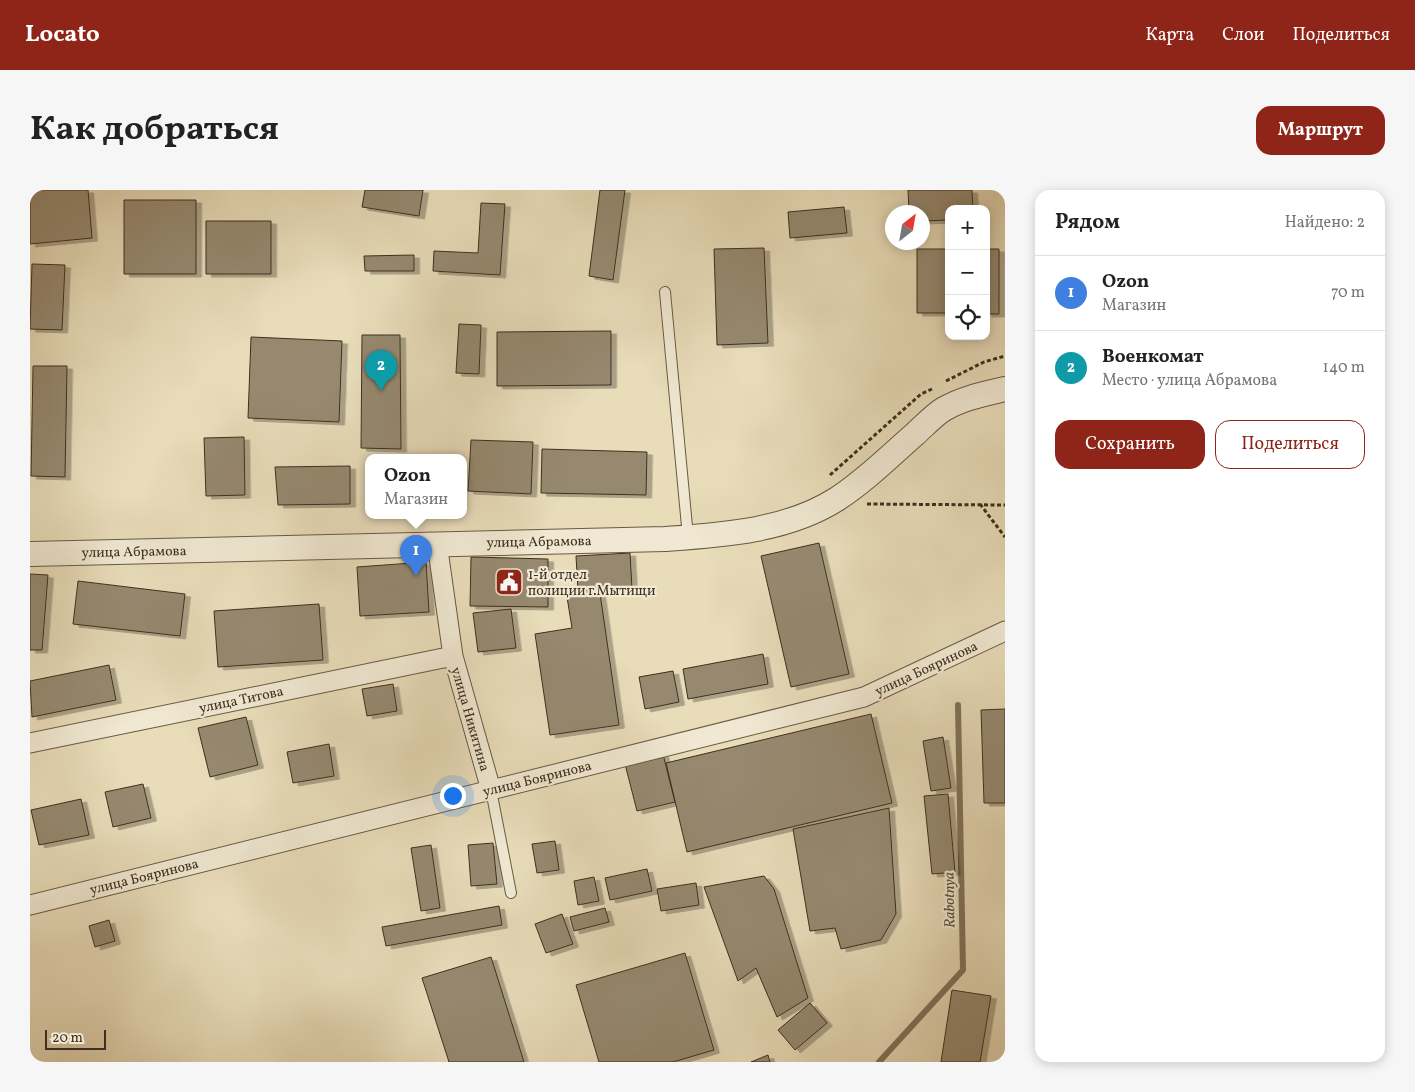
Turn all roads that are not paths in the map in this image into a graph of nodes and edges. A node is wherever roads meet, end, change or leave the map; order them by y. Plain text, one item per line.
1 (665, 292) dead end
2 (1005, 389) edge
3 (688, 537) junction
4 (437, 543) junction
5 (30, 554) edge
6 (1005, 631) edge
7 (453, 656) junction
8 (30, 743) edge
9 (491, 790) junction
10 (511, 893) dead end
11 (30, 905) edge

1 - 3 lane
2 - 3 street, улица Абрамова
3 - 4 street, улица Абрамова
4 - 5 street, улица Абрамова
4 - 7 street, улица Никитина
6 - 9 street, улица Бояринова
7 - 8 street, улица Титова
7 - 9 street, улица Никитина
9 - 10 lane, улица Никитина
9 - 11 street, улица Бояринова

